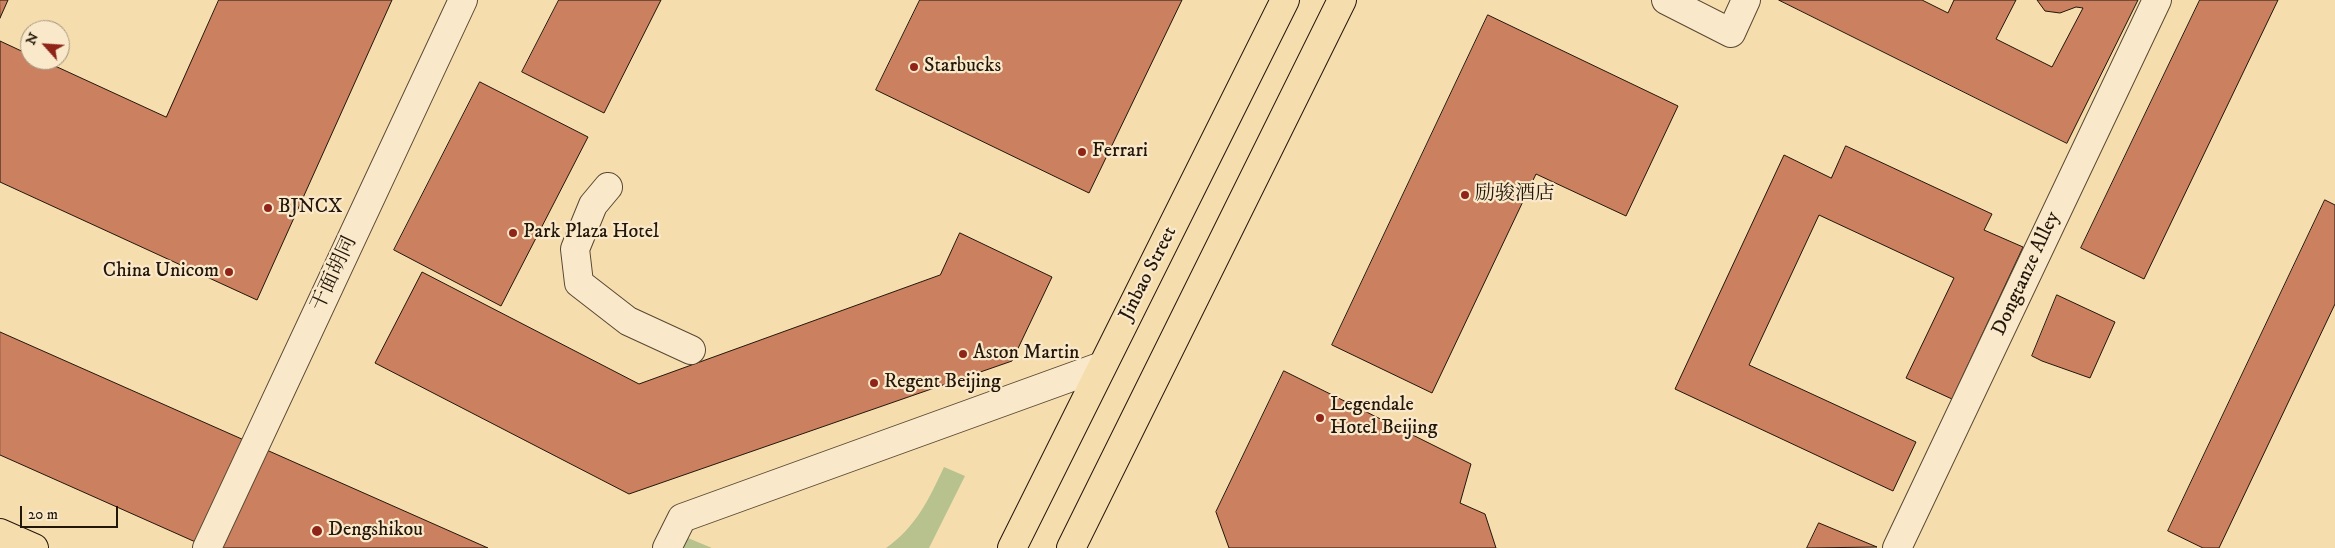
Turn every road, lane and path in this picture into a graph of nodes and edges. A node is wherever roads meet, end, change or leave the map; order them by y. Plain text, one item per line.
1 (463, 0) edge
2 (1285, 0) edge
3 (1342, 0) edge
4 (1666, 0) edge
5 (1746, 0) edge
6 (2157, 0) edge
7 (608, 187) dead end
8 (691, 350) dead end
9 (1102, 366) junction
10 (0, 533) edge
11 (34, 548) edge
12 (207, 548) edge
13 (667, 548) edge
14 (1012, 548) edge
15 (1071, 548) edge
16 (1898, 548) edge

1 - 12 street, 干面胡同
2 - 9 main road, Jinbao Street
3 - 15 main road
4 - 5 street
6 - 16 street, Dongtanze Alley
7 - 8 street
9 - 13 street
9 - 14 main road, Jinbao Street
10 - 11 main road

